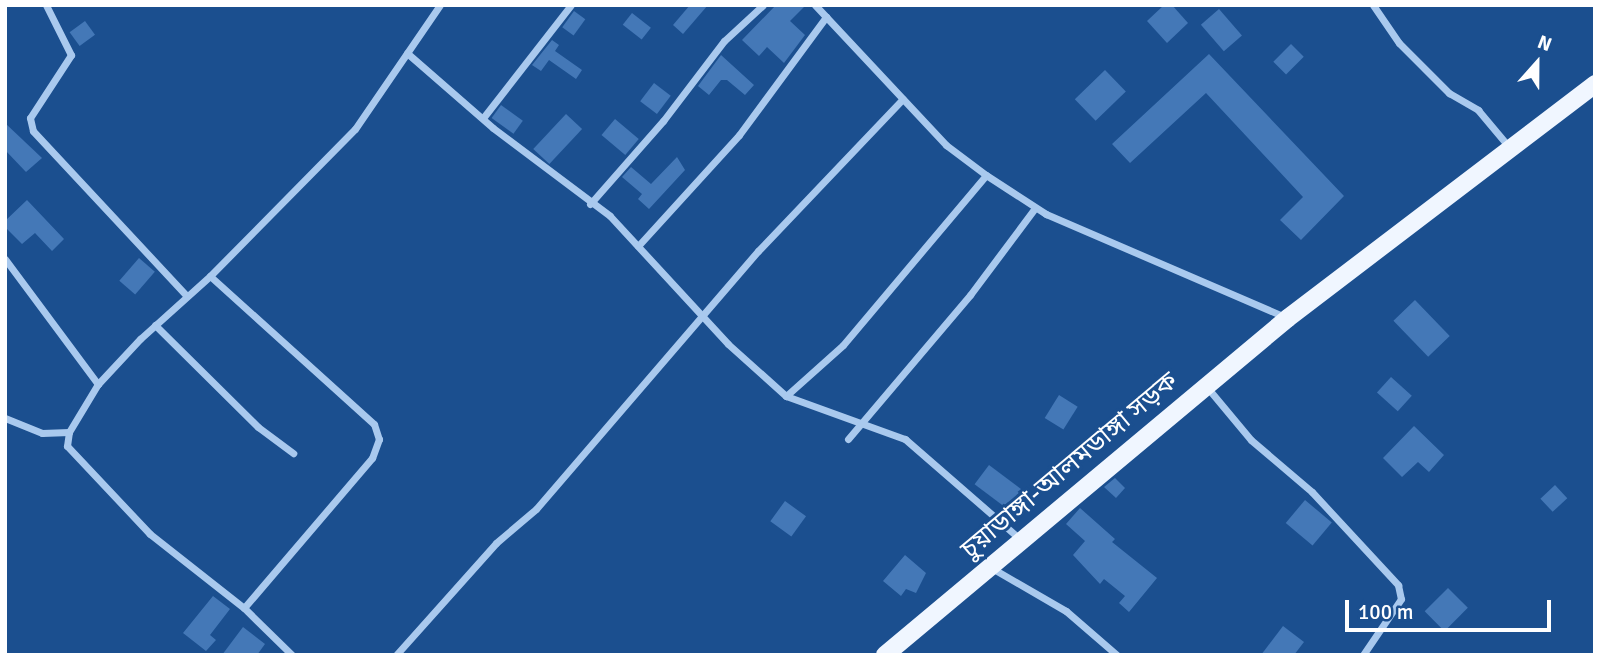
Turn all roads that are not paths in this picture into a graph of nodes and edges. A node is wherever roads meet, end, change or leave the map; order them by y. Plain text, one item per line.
1 (46, 5) edge
2 (440, 5) edge
3 (571, 5) edge
4 (763, 5) edge
5 (815, 5) edge
6 (1373, 5) edge
7 (827, 17) junction
8 (407, 53) junction
9 (1595, 84) edge
10 (903, 99) junction
11 (483, 118) junction
12 (1508, 147) junction
13 (986, 175) junction
14 (590, 204) junction
15 (1035, 208) junction
16 (638, 246) junction
17 (5, 259) edge
18 (210, 276) junction
19 (186, 295) junction
20 (705, 314) junction
21 (1288, 318) junction
22 (155, 325) junction
23 (98, 384) junction
24 (1206, 386) junction
25 (786, 397) junction
26 (5, 418) edge
27 (862, 421) junction
28 (69, 432) junction
29 (848, 439) dead end
30 (293, 453) dead end
31 (1022, 541) junction
32 (990, 567) junction
33 (244, 608) junction
34 (292, 655) edge
35 (396, 655) edge
36 (885, 655) edge
37 (1117, 655) edge
38 (1363, 655) edge

1 - 19 street
2 - 8 street
3 - 11 street
4 - 14 street
5 - 7 street
6 - 12 street
7 - 10 street
7 - 16 street
8 - 11 street
8 - 18 street
9 - 12 main road, চুয়াডাঙ্গা-আলমডাঙ্গা সড়ক
10 - 13 street
10 - 20 street
11 - 14 street
12 - 21 main road, চুয়াডাঙ্গা-আলমডাঙ্গা সড়ক
13 - 15 street
13 - 25 street
14 - 16 street
15 - 21 street
15 - 27 street
16 - 20 street
17 - 23 street
18 - 19 street
18 - 33 street
19 - 22 street
20 - 25 street
20 - 35 street
21 - 24 main road, চুয়াডাঙ্গা-আলমডাঙ্গা সড়ক
22 - 23 street
22 - 30 street
23 - 28 street
24 - 31 main road, চুয়াডাঙ্গা-আলমডাঙ্গা সড়ক
24 - 38 street
25 - 27 street
26 - 28 street
27 - 29 street
27 - 31 street
28 - 33 street
31 - 32 main road, চুয়াডাঙ্গা-আলমডাঙ্গা সড়ক
32 - 36 main road, চুয়াডাঙ্গা-আলমডাঙ্গা সড়ক
32 - 37 street
33 - 34 street

